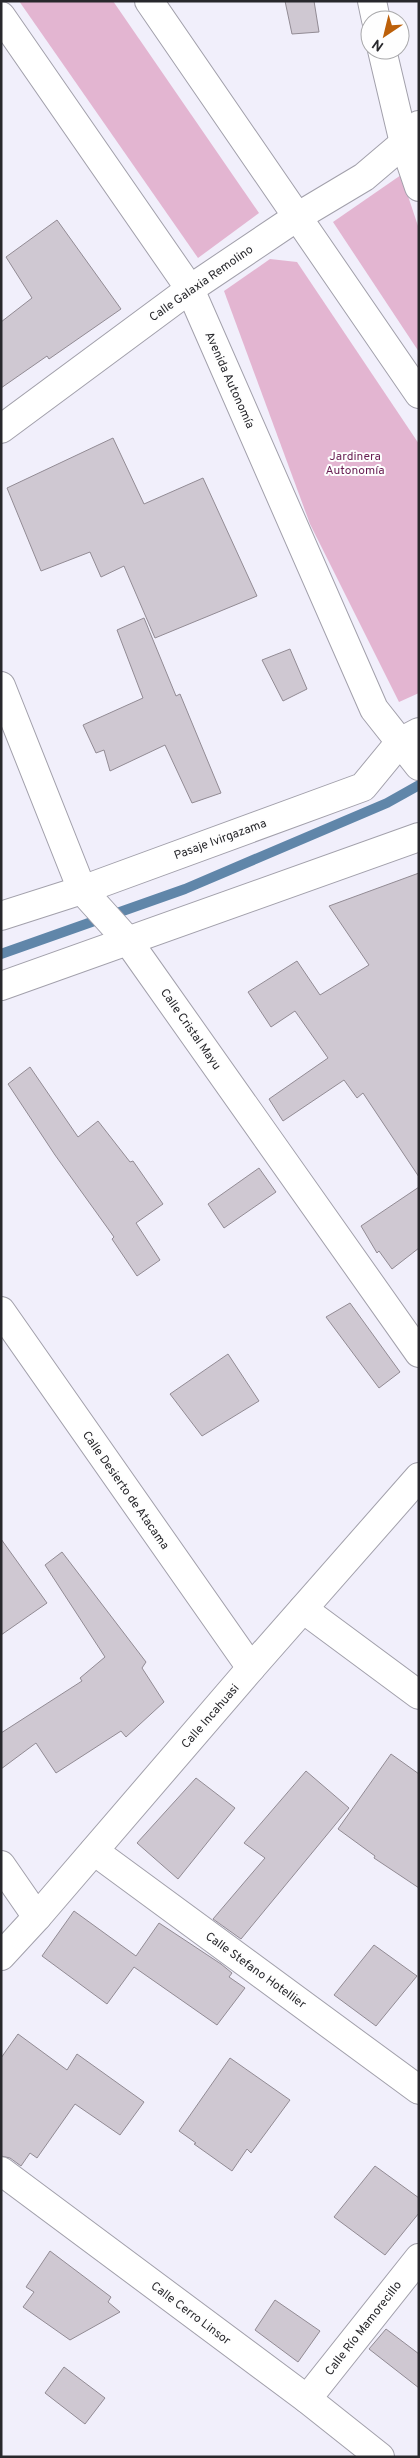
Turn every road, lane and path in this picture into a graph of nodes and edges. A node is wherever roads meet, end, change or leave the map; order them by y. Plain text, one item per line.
1 (149, 1) edge
2 (1, 16) edge
3 (385, 60) edge
4 (411, 134) edge
5 (419, 187) edge
6 (297, 217) junction
7 (190, 289) junction
8 (419, 394) edge
9 (1, 429) edge
10 (1, 686) edge
11 (409, 737) edge
12 (419, 766) edge
13 (419, 837) edge
14 (82, 890) junction
15 (1, 916) edge
16 (128, 941) junction
17 (1, 986) edge
18 (1, 1311) edge
19 (419, 1353) edge
20 (419, 1477) edge
21 (303, 1609) junction
22 (251, 1668) junction
23 (419, 1696) edge
24 (94, 1851) junction
25 (1, 1865) edge
26 (37, 1917) junction
27 (1, 1956) edge
28 (419, 2090) edge
29 (1, 2171) edge
30 (419, 2258) edge
31 (307, 2399) junction
32 (380, 2457) edge

1 - 6 street
2 - 7 street, Avenida Autonomía
3 - 4 street
4 - 5 street
4 - 6 street, Calle Galaxia Remolino
6 - 7 street, Calle Galaxia Remolino
6 - 8 street
7 - 9 street, Calle Galaxia Remolino
7 - 11 street, Avenida Autonomía
10 - 14 street, Calle Cristal Mayu
11 - 12 street, Avenida Autonomía
11 - 14 street, Pasaje Ivirgazama
13 - 16 street
14 - 15 street, Pasaje Ivirgazama
14 - 16 street, Calle Cristal Mayu
16 - 17 street
16 - 19 street, Calle Cristal Mayu
18 - 22 street, Calle Desierto de Atacama
20 - 21 street, Calle Incahuasi
21 - 22 street, Calle Incahuasi
21 - 23 street
22 - 24 street, Calle Incahuasi
24 - 26 street, Calle Incahuasi
24 - 28 street, Calle Stefano Hotellier
25 - 26 street
26 - 27 street, Calle Incahuasi
29 - 31 street, Calle Cerro Linsor
30 - 31 street, Calle Río Mamorecillo
31 - 32 street, Calle Cerro Linsor

